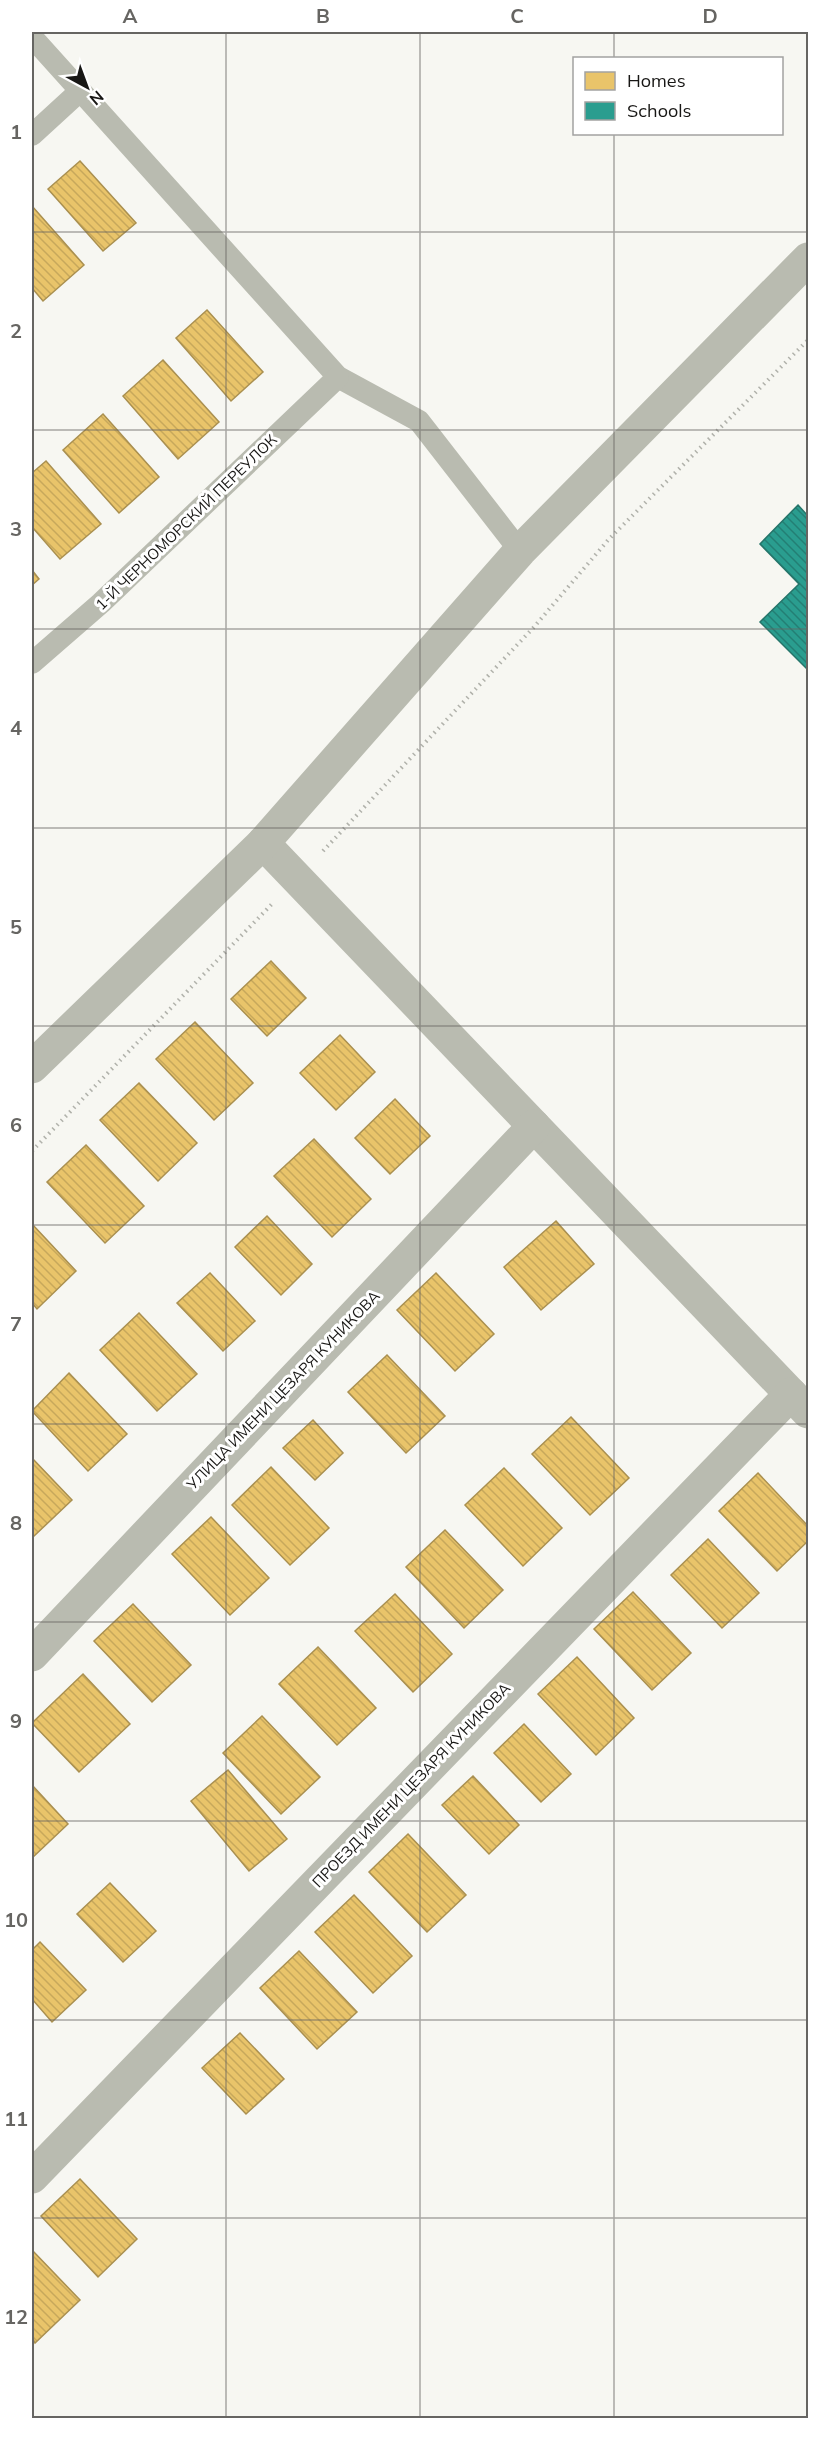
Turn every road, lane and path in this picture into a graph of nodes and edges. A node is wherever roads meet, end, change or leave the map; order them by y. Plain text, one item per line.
1 (32, 37) edge
2 (81, 91) junction
3 (32, 135) edge
4 (808, 259) edge
5 (808, 340) edge
6 (338, 377) junction
7 (520, 551) junction
8 (32, 663) edge
9 (263, 843) junction
10 (297, 879) junction
11 (32, 1067) edge
12 (534, 1126) junction
13 (32, 1150) edge
14 (800, 1403) edge
15 (32, 1655) edge
16 (32, 2177) edge

1 - 2 lane
2 - 3 lane
2 - 6 lane
4 - 7 street
5 - 10 path
6 - 7 lane
6 - 8 lane, 1-Й ЧЕРНОМОРСКИЙ ПЕРЕУЛОК
7 - 9 street
9 - 10 street
9 - 11 street
10 - 12 street
10 - 13 path
12 - 14 street
12 - 15 street, УЛИЦА ИМЕНИ ЦЕЗАРЯ КУНИКОВА
14 - 16 street, ПРОЕЗД ИМЕНИ ЦЕЗАРЯ КУНИКОВА

